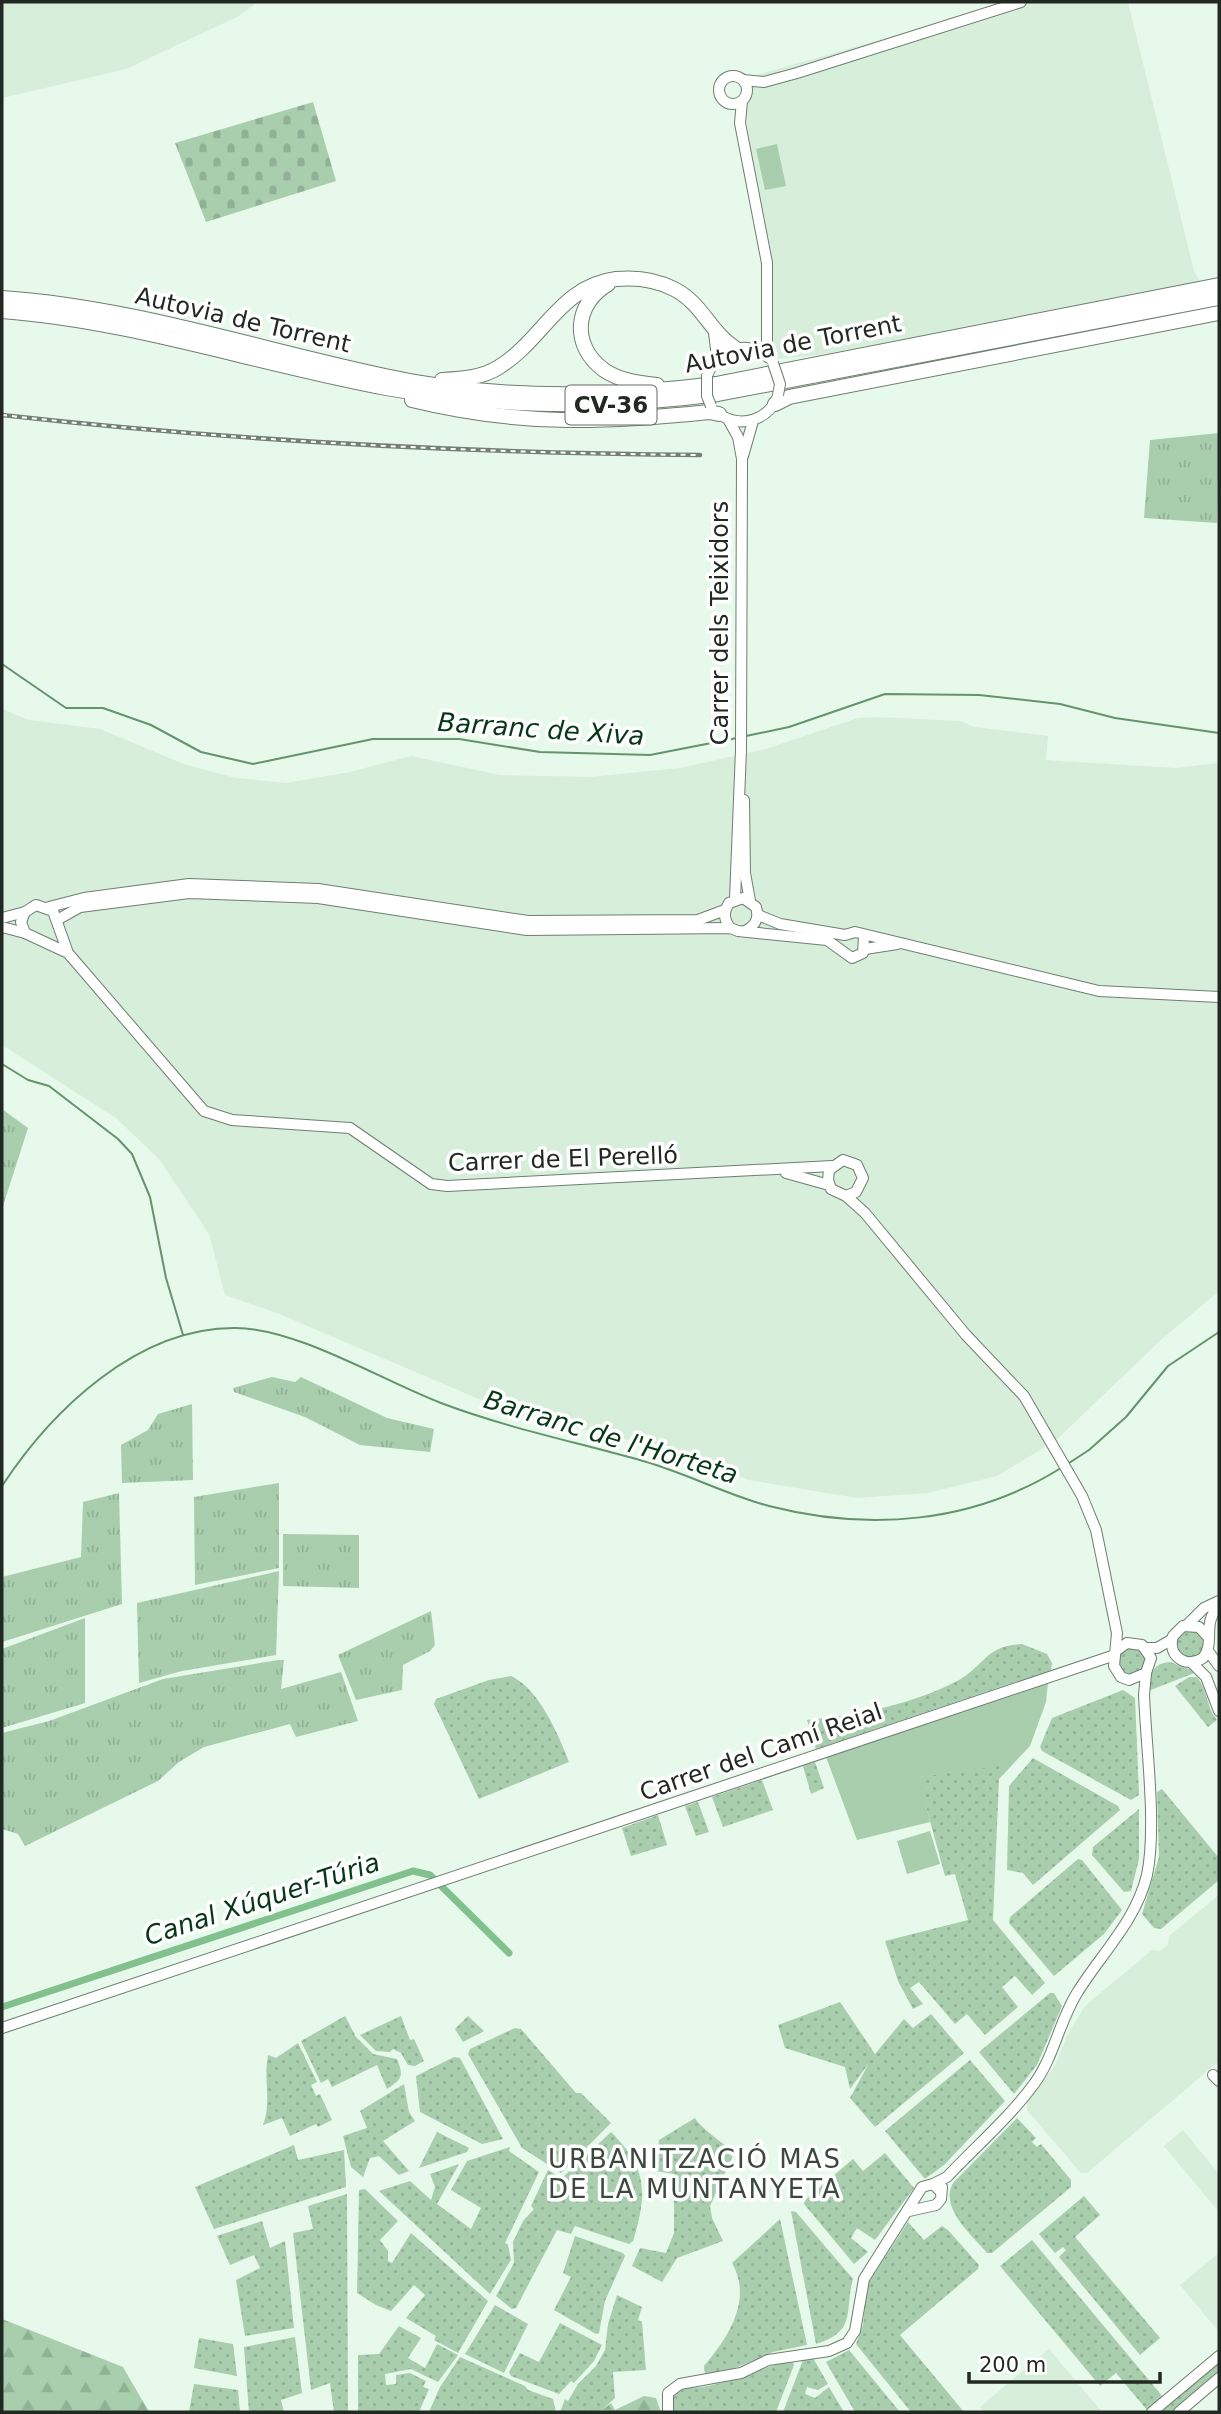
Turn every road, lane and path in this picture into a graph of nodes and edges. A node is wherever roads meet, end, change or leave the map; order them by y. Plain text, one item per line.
1 (1021, 2) edge
2 (743, 80) junction
3 (764, 82) junction
4 (744, 98) junction
5 (730, 104) junction
6 (740, 123) junction
7 (615, 280) junction
8 (1219, 285) edge
9 (2, 298) edge
10 (1219, 298) edge
11 (86, 309) junction
12 (2, 311) edge
13 (1219, 313) edge
14 (765, 332) junction
15 (716, 333) junction
16 (153, 334) junction
17 (911, 345) junction
18 (741, 348) junction
19 (719, 357) junction
20 (770, 359) junction
21 (777, 399) junction
22 (719, 413) junction
23 (753, 421) junction
24 (742, 459) junction
25 (740, 787) junction
26 (735, 899) junction
27 (750, 901) junction
28 (49, 907) junction
29 (725, 910) junction
30 (25, 912) junction
31 (758, 915) junction
32 (2, 918) edge
33 (57, 924) junction
34 (2, 927) edge
35 (730, 928) junction
36 (747, 930) junction
37 (25, 933) junction
38 (845, 935) junction
39 (864, 937) junction
40 (43, 940) junction
41 (897, 944) junction
42 (841, 948) junction
43 (865, 949) junction
44 (68, 953) junction
45 (1219, 997) edge
46 (832, 1166) junction
47 (773, 1171) junction
48 (829, 1185) junction
49 (860, 1187) junction
50 (846, 1196) junction
51 (865, 1213) junction
52 (1219, 1603) edge
53 (1115, 1620) junction
54 (1187, 1625) junction
55 (1208, 1637) junction
56 (1171, 1640) junction
57 (1133, 1643) junction
58 (1146, 1648) junction
59 (1208, 1651) junction
60 (1116, 1653) junction
61 (1178, 1659) junction
62 (1192, 1663) junction
63 (1085, 1665) junction
64 (1219, 1666) edge
65 (1149, 1668) junction
66 (1116, 1672) junction
67 (1133, 1680) junction
68 (1144, 1694) junction
69 (1219, 1711) edge
70 (2, 2028) edge
71 (937, 2188) junction
72 (921, 2201) junction
73 (1219, 2356) edge
74 (1219, 2378) edge
75 (668, 2412) edge
76 (1152, 2412) edge
77 (1179, 2412) edge

1 - 3 street
2 - 3 street
2 - 4 street
2 - 5 street
3 - 4 street
4 - 5 street
4 - 6 street
5 - 6 street
6 - 14 street
7 - 11 highway
7 - 15 highway
7 - 17 highway
8 - 17 highway, Autovia de Torrent / CV-36
9 - 11 highway, Autovia de Torrent / CV-36
10 - 16 highway, Autovia de Torrent / CV-36
11 - 17 highway, Autovia de Torrent / CV-36
12 - 16 highway, Autovia de Torrent / CV-36
13 - 21 highway
14 - 18 street
14 - 20 street
15 - 18 highway
15 - 19 highway
16 - 22 highway
18 - 19 street
18 - 20 street
19 - 22 street, bridge
20 - 21 street, bridge
21 - 23 street
22 - 23 street
22 - 24 street, Carrer dels Teixidors
23 - 24 street, Carrer dels Teixidors
24 - 25 street, Carrer dels Teixidors
25 - 26 street, Carrer dels Teixidors
25 - 27 street, Carrer dels Teixidors
26 - 27 street
26 - 29 street
27 - 31 street
28 - 29 street
28 - 30 street
28 - 33 street
29 - 35 street
30 - 32 street
30 - 37 street
31 - 36 street
31 - 38 street
33 - 35 street
33 - 40 street
33 - 44 street
34 - 37 street
35 - 36 street
36 - 42 street
37 - 40 street
38 - 39 street
38 - 42 street
39 - 41 street
39 - 43 street
40 - 44 street
41 - 43 street
41 - 45 street
42 - 43 street
44 - 47 street, Carrer de El Perelló
46 - 47 street, Carrer de El Perelló
46 - 48 street
46 - 49 street
47 - 48 street, Carrer de El Perelló
48 - 50 street
49 - 50 street
49 - 51 street
50 - 51 street
51 - 53 street
52 - 54 street
52 - 55 street
53 - 57 street
53 - 60 street
54 - 55 street
54 - 56 street
55 - 59 street
56 - 58 street
56 - 61 street
57 - 58 street
57 - 60 street
58 - 65 street
59 - 62 street
59 - 64 street
60 - 63 street, Carrer del Camí Reial
60 - 66 street
61 - 62 street
61 - 65 street
62 - 69 street
63 - 66 street
63 - 70 street, Carrer del Camí Reial
65 - 67 street
65 - 68 street
66 - 67 street
67 - 68 street
68 - 71 street
71 - 72 street
71 - 72 street
72 - 75 street
73 - 76 street
74 - 77 street

